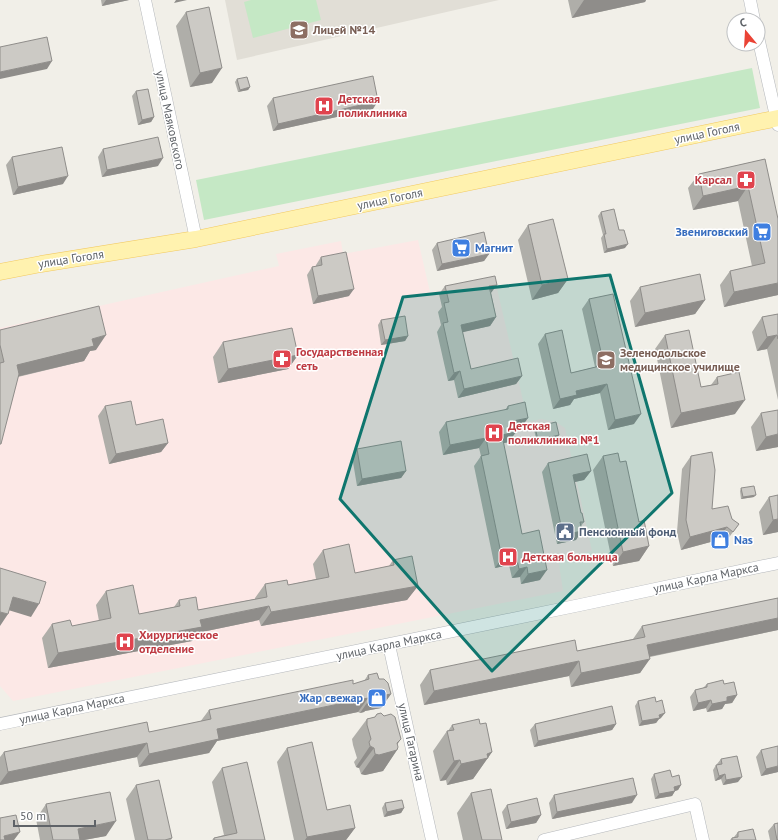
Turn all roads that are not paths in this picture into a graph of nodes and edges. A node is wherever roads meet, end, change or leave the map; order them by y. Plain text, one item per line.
1 (145, 0) edge
2 (750, 0) edge
3 (752, 12) edge
4 (762, 52) edge
5 (778, 121) edge
6 (196, 239) junction
7 (0, 272) edge
8 (778, 563) edge
9 (389, 645) junction
10 (0, 724) edge
11 (432, 840) edge
12 (544, 840) edge
13 (703, 840) edge

1 - 6 street, улица Маяковского
2 - 3 street
4 - 5 street
5 - 6 main road, улица Гоголя
6 - 7 main road, улица Гоголя
8 - 9 street, улица Карла Маркса
9 - 10 street, улица Карла Маркса
9 - 11 street, улица Гагарина
12 - 13 street

